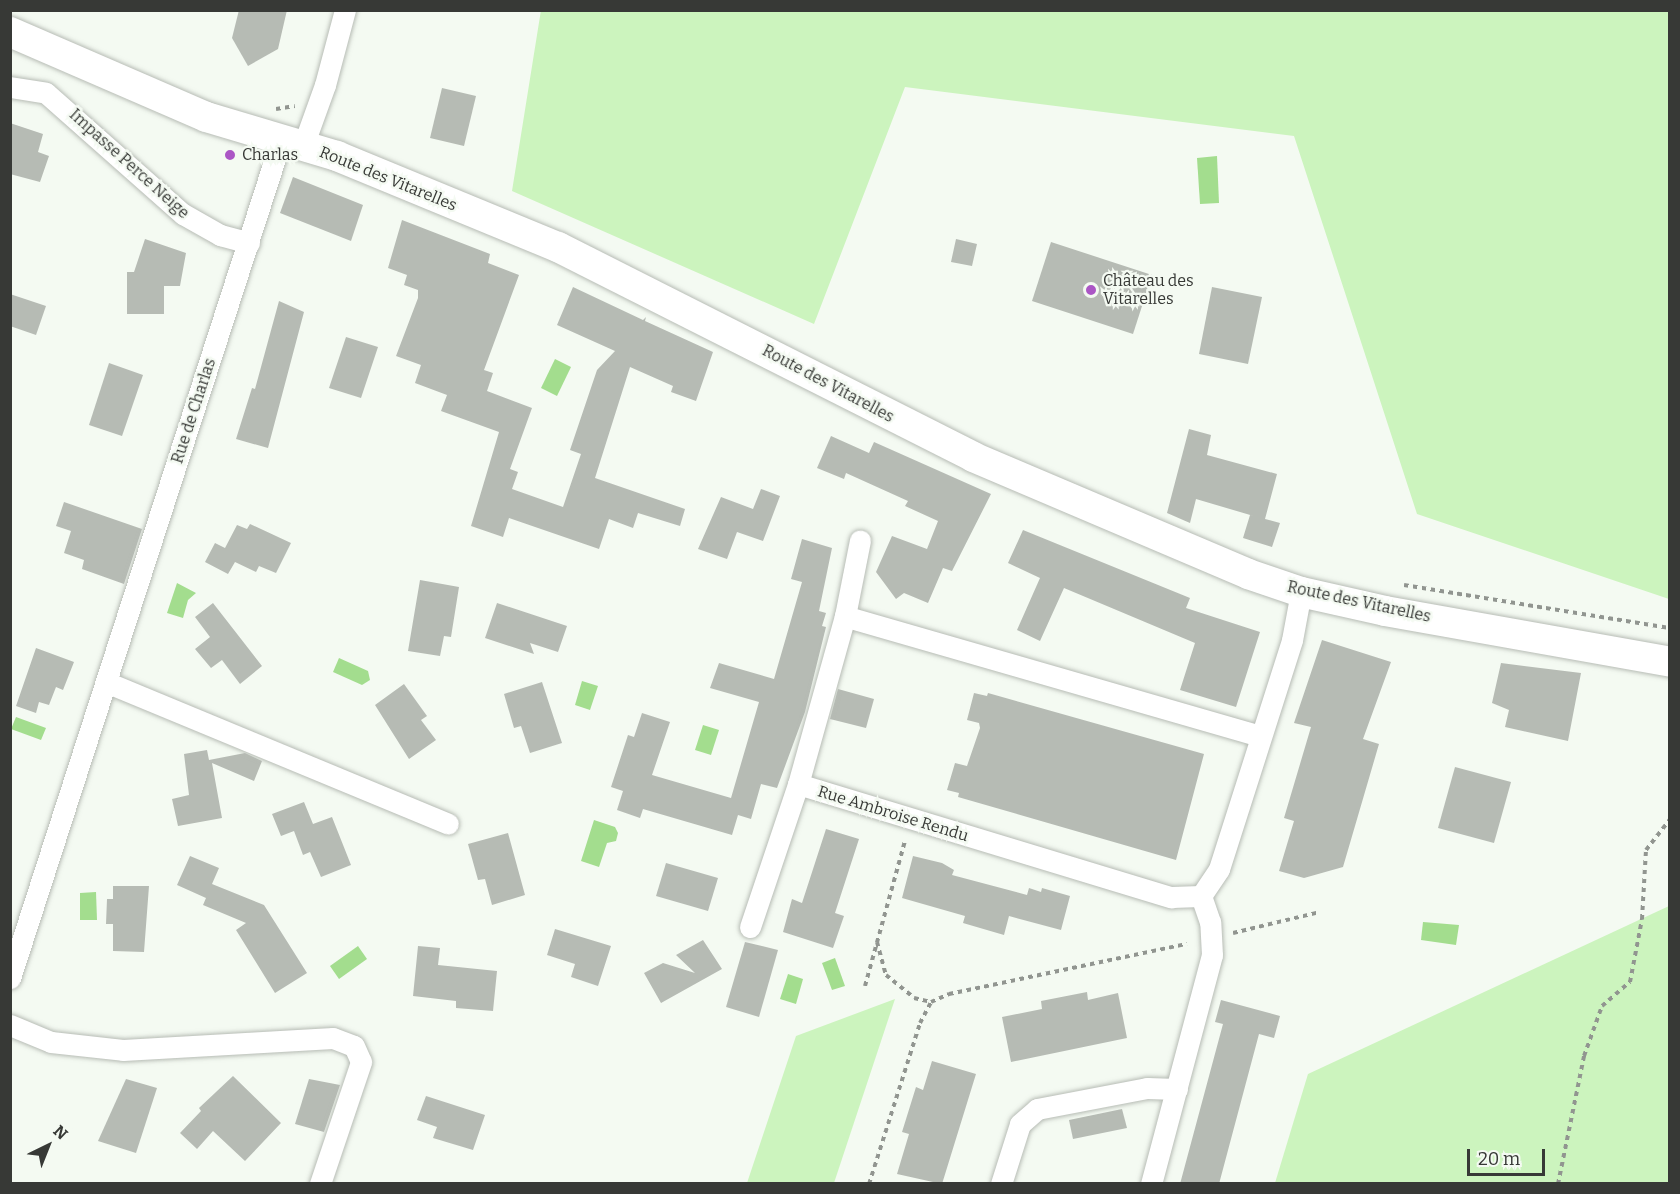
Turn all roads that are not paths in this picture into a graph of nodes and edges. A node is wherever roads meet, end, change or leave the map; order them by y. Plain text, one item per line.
1 (345, 10) edge
2 (10, 32) edge
3 (10, 87) edge
4 (292, 143) junction
5 (249, 243) junction
6 (860, 540) dead end
7 (1301, 592) junction
8 (845, 616) junction
9 (1670, 662) edge
10 (106, 682) junction
11 (1260, 736) junction
12 (798, 784) junction
13 (448, 824) dead end
14 (1201, 896) junction
15 (750, 927) dead end
16 (10, 978) edge
17 (10, 1025) edge
18 (1177, 1089) junction
19 (320, 1184) edge
20 (1001, 1184) edge
21 (1151, 1184) edge

1 - 4 street, Rue de Charlas
2 - 4 main road, Route des Vitarelles
3 - 5 street, Impasse Perce Neige
4 - 5 street, Rue de Charlas
4 - 7 main road, Route des Vitarelles
5 - 10 street, Rue de Charlas
6 - 8 street, Rue Ambroise Rendu
7 - 9 main road, Route des Vitarelles
7 - 11 street
8 - 11 street
8 - 12 street, Rue Ambroise Rendu
10 - 13 street
10 - 16 street, Rue de Charlas
11 - 14 street
12 - 14 street, Rue Ambroise Rendu
12 - 15 street
14 - 18 street
17 - 19 street
18 - 20 street
18 - 21 street

